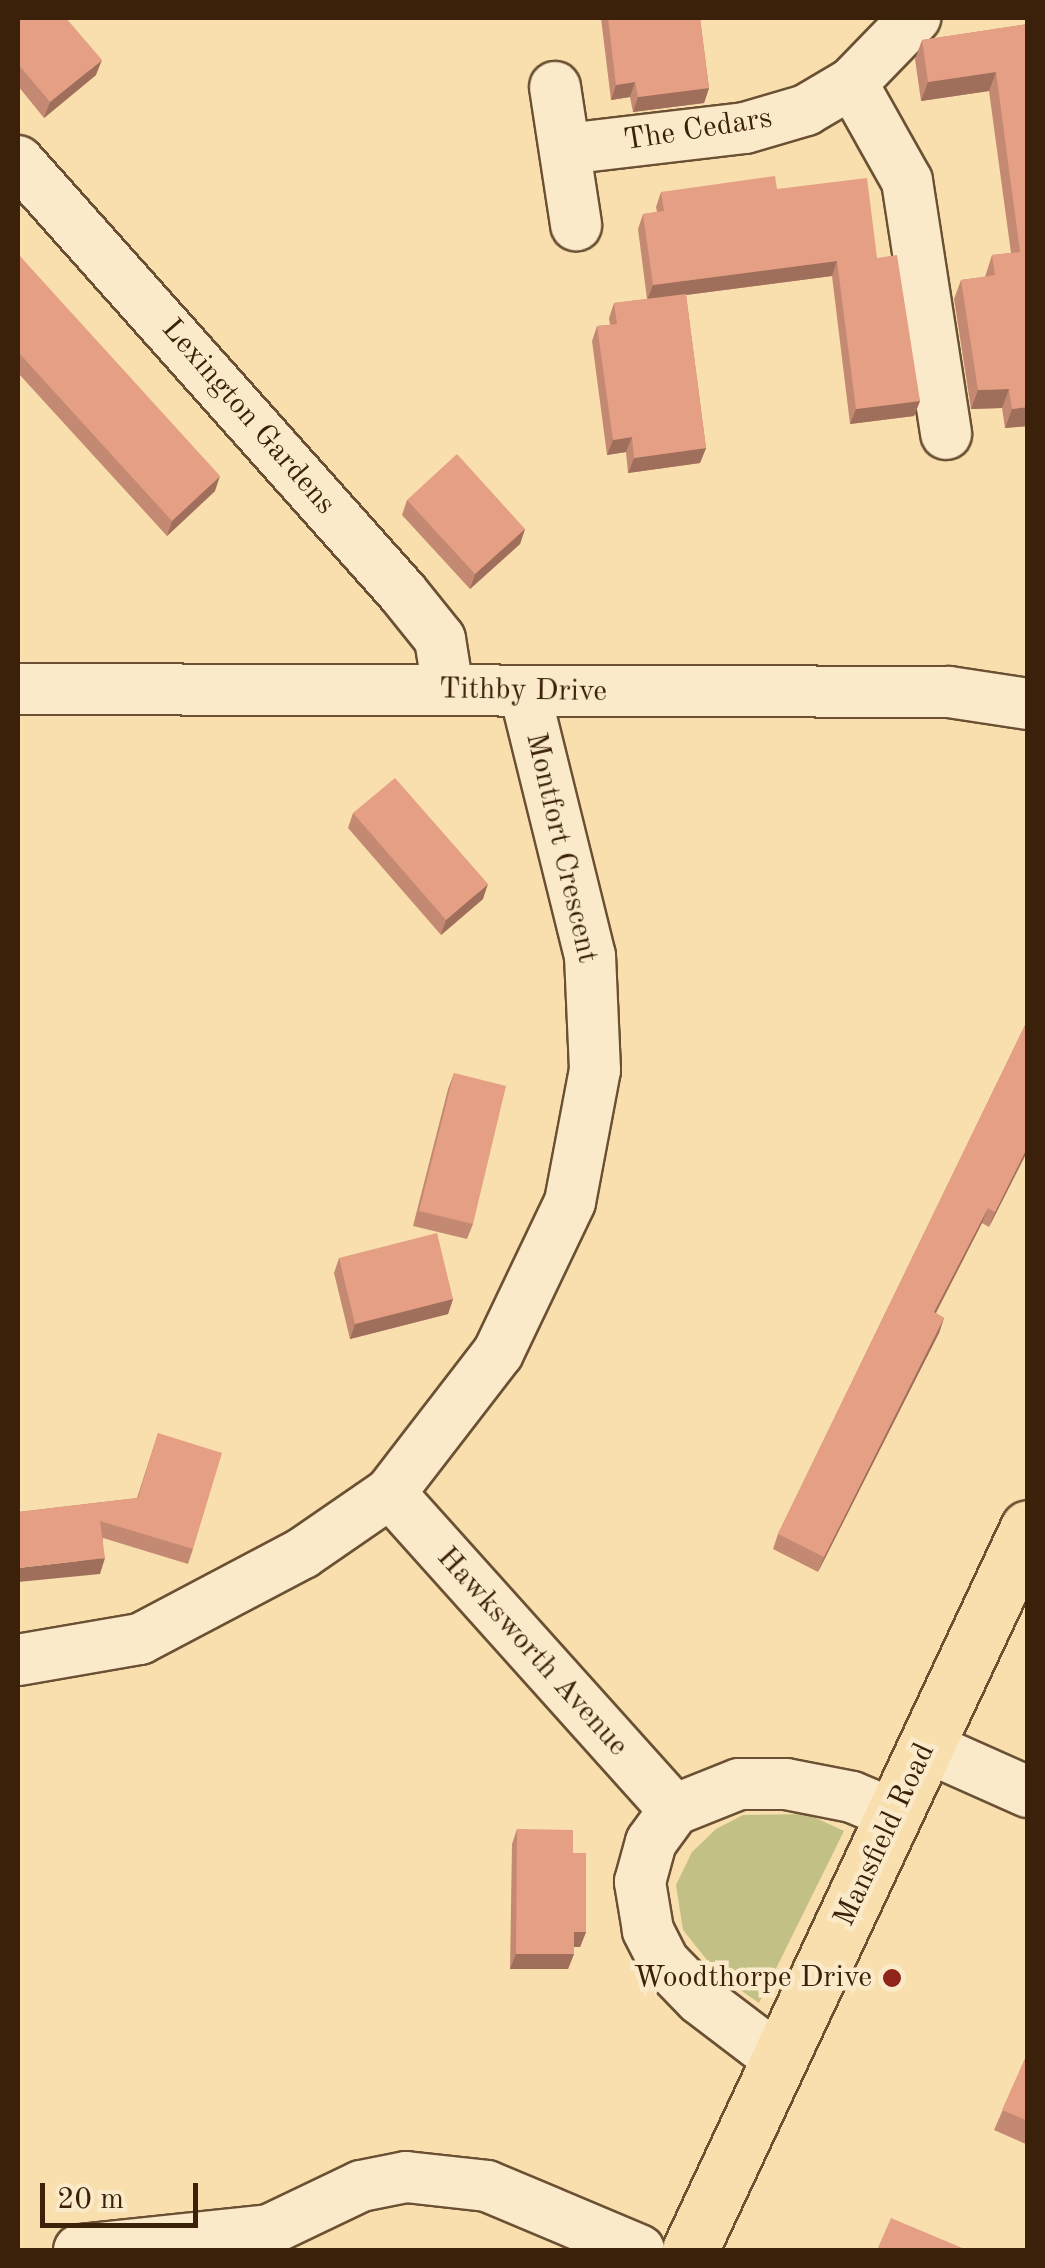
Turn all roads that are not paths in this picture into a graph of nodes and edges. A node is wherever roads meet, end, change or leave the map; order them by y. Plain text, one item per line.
1 (915, 18) edge
2 (852, 84) junction
3 (556, 87) dead end
4 (566, 149) junction
5 (18, 161) edge
6 (576, 225) dead end
7 (946, 434) dead end
8 (18, 689) edge
9 (448, 689) junction
10 (525, 693) junction
11 (1028, 704) edge
12 (390, 1493) junction
13 (1028, 1528) edge
14 (18, 1660) edge
15 (928, 1747) junction
16 (1028, 1792) edge
17 (674, 1810) junction
18 (895, 1815) junction
19 (780, 2060) junction
20 (79, 2250) edge
21 (639, 2250) edge
22 (690, 2250) edge

1 - 2 street, The Cedars
2 - 4 street, The Cedars
2 - 7 street
3 - 4 street
4 - 6 street
5 - 9 street, Lexington Gardens
8 - 9 street, Tithby Drive
9 - 10 street, Tithby Drive
10 - 11 street, Tithby Drive
10 - 12 street, Montfort Crescent
12 - 14 street, Montfort Crescent
12 - 17 street, Hawksworth Avenue
13 - 15 highway, Mansfield Road
15 - 16 street
15 - 18 highway, Mansfield Road
17 - 18 street
17 - 19 street
18 - 19 highway, Mansfield Road
19 - 22 highway, Mansfield Road
20 - 21 street

